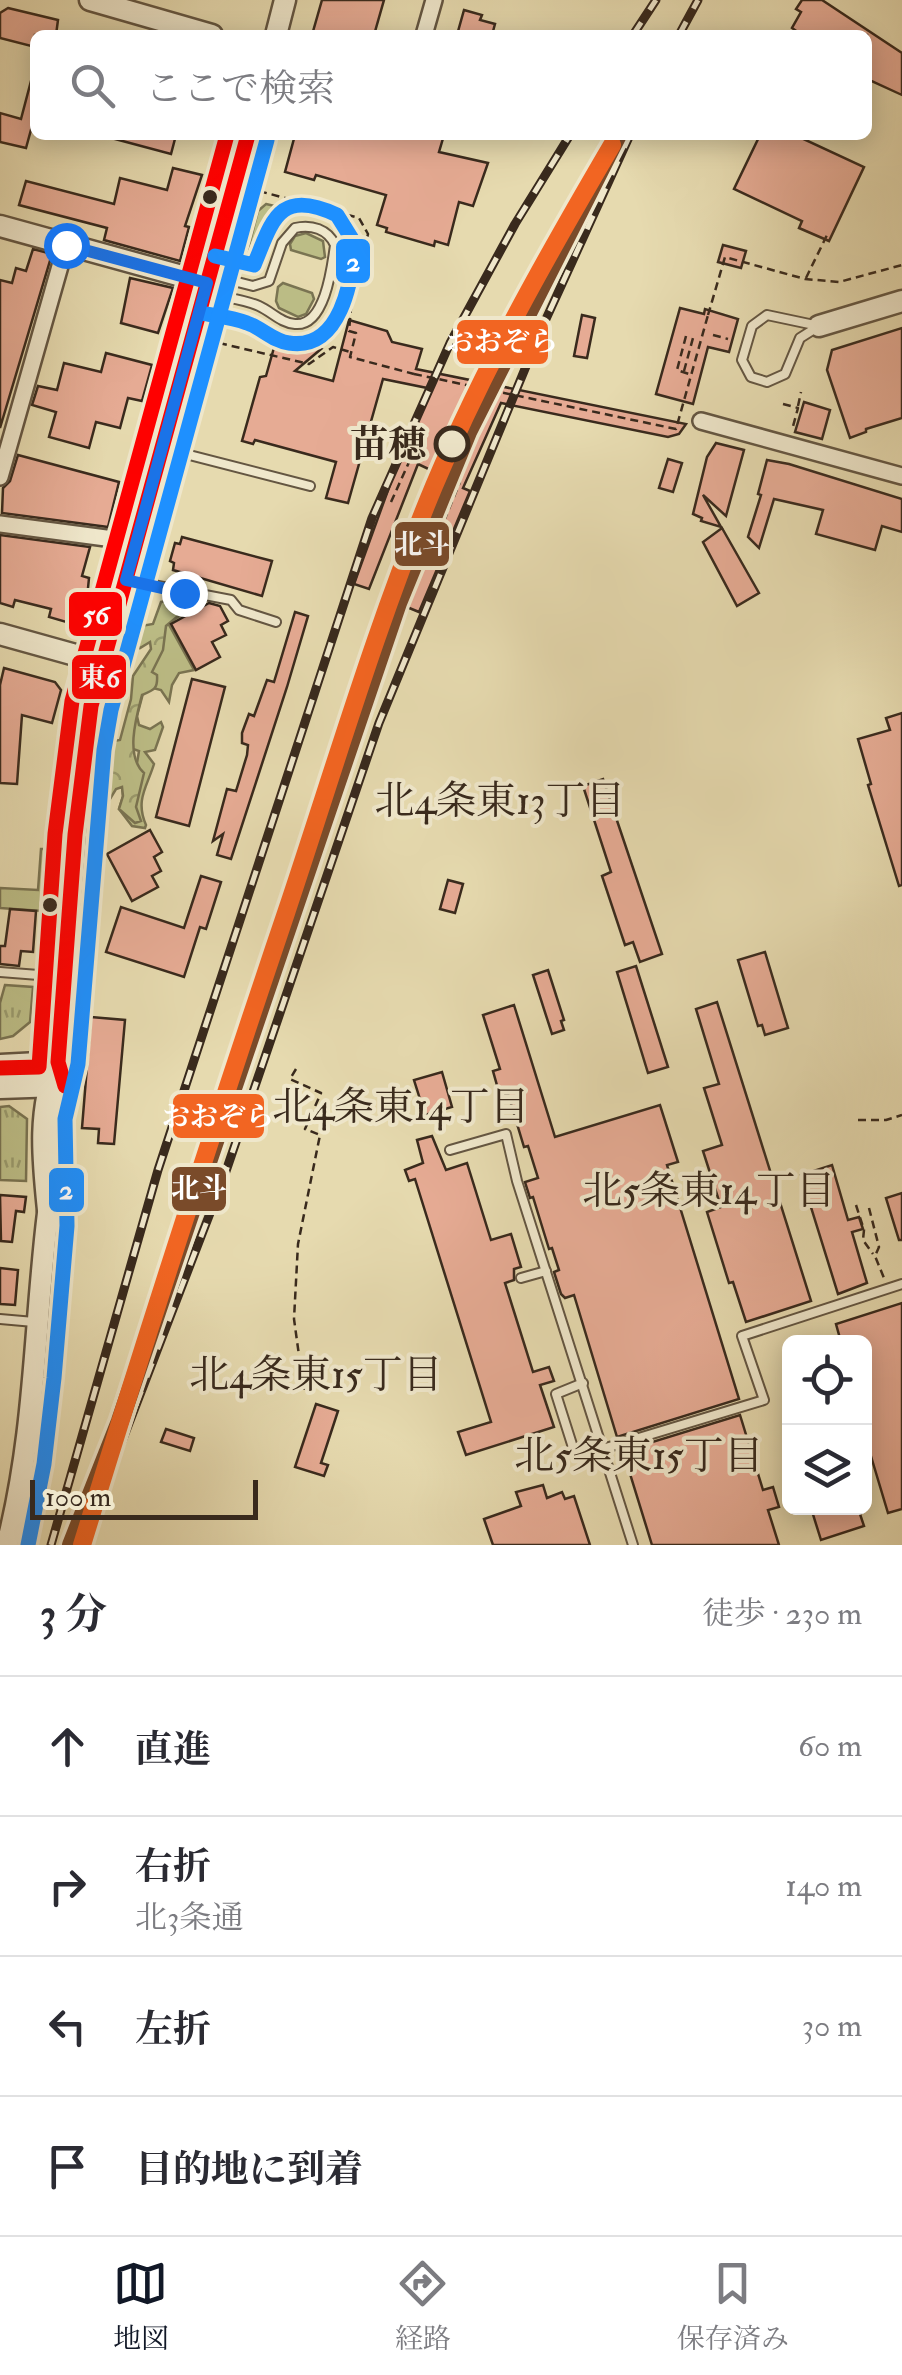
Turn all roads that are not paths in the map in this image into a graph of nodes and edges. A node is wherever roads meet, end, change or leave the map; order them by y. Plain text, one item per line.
1 (90, 0) edge
2 (286, 0) edge
3 (434, 0) edge
4 (195, 30) edge
5 (277, 30) edge
6 (425, 30) edge
7 (247, 140) edge
8 (0, 226) edge
9 (66, 245) junction
10 (207, 283) junction
11 (902, 300) edge
12 (819, 326) junction
13 (701, 421) dead end
14 (162, 448) junction
15 (902, 476) edge
16 (0, 477) edge
17 (310, 486) dead end
18 (0, 524) edge
19 (136, 542) junction
20 (126, 580) junction
21 (276, 622) dead end
22 (0, 634) edge
23 (104, 663) junction
24 (0, 972) edge
25 (64, 977) junction
26 (58, 1062) junction
27 (0, 1065) edge
28 (56, 1086) junction
29 (0, 1088) edge
30 (450, 1150) dead end
31 (546, 1271) junction
32 (521, 1278) dead end
33 (902, 1284) edge
34 (0, 1318) edge
35 (39, 1322) junction
36 (583, 1383) junction
37 (604, 1451) junction
38 (7, 1545) edge
39 (633, 1545) edge

1 - 4 street
2 - 5 street
3 - 6 street
7 - 10 street
8 - 9 street
9 - 10 street
9 - 16 street
10 - 10 lane
10 - 14 street
11 - 12 street
12 - 12 lane
13 - 15 street
14 - 17 lane
14 - 19 street
18 - 19 street
19 - 20 street
20 - 21 lane
20 - 23 street
22 - 23 street
23 - 25 street
24 - 25 lane
25 - 26 street
26 - 27 street
26 - 28 street
28 - 29 street
28 - 35 street
30 - 31 lane
31 - 32 lane
31 - 36 lane
33 - 37 lane
34 - 35 lane
35 - 38 street
36 - 37 lane
36 - 37 lane
37 - 39 lane

